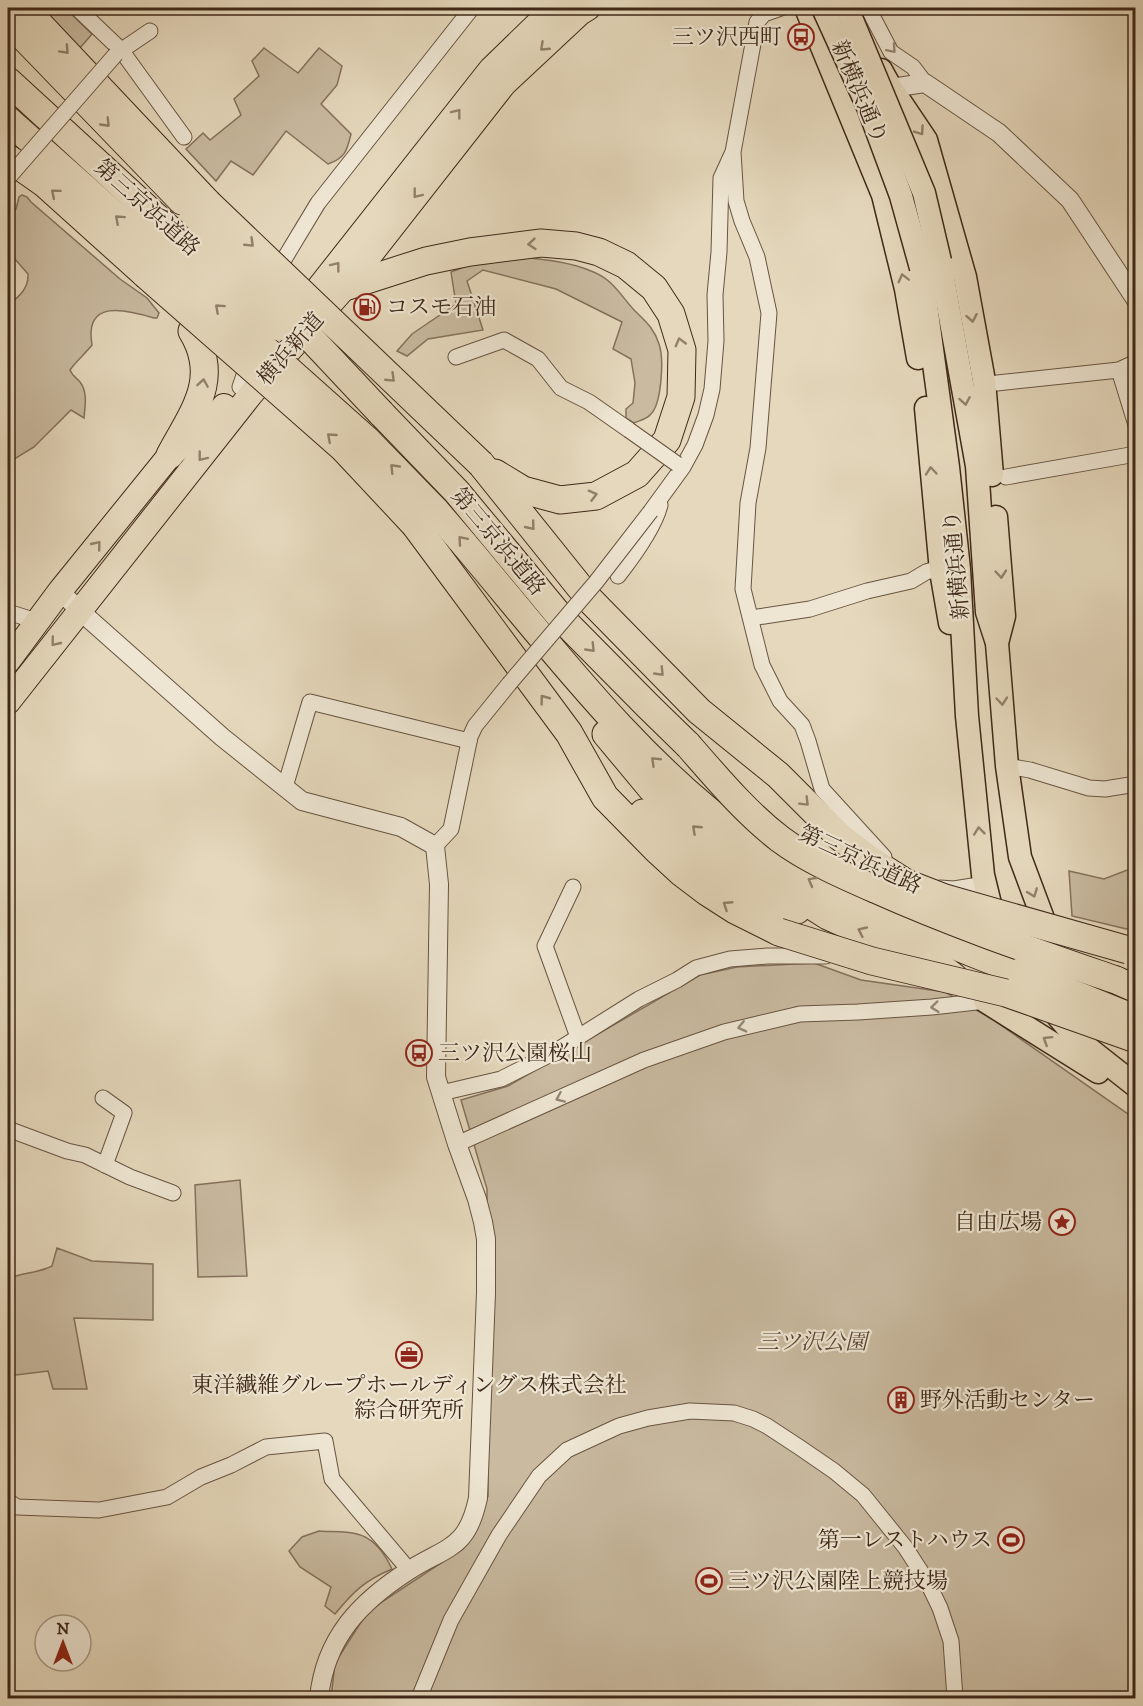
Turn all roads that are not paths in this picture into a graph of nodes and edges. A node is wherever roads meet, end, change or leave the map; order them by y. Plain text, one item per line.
1 (24, 8) edge
2 (77, 8) edge
3 (472, 8) edge
4 (554, 8) edge
5 (588, 8) edge
6 (781, 8) edge
7 (806, 8) edge
8 (823, 8) edge
9 (848, 8) edge
10 (868, 8) edge
11 (8, 21) edge
12 (150, 31) dead end
13 (119, 52) junction
14 (8, 81) edge
15 (925, 83) junction
16 (891, 88) junction
17 (847, 106) junction
18 (8, 120) edge
19 (184, 136) dead end
20 (733, 152) junction
21 (8, 158) edge
22 (8, 178) edge
23 (201, 208) junction
24 (163, 256) junction
25 (930, 264) junction
26 (345, 287) junction
27 (1136, 300) edge
28 (192, 331) dead end
29 (456, 357) dead end
30 (1136, 362) edge
31 (1119, 370) junction
32 (997, 383) dead end
33 (240, 387) junction
34 (381, 413) junction
35 (1136, 425) edge
36 (1136, 454) edge
37 (170, 455) junction
38 (481, 464) junction
39 (680, 466) junction
40 (1006, 477) dead end
41 (662, 496) junction
42 (425, 517) junction
43 (940, 568) junction
44 (618, 576) dead end
45 (60, 591) junction
46 (80, 611) junction
47 (8, 612) edge
48 (526, 617) junction
49 (751, 618) junction
50 (36, 621) junction
51 (997, 643) junction
52 (8, 661) edge
53 (8, 702) edge
54 (967, 716) junction
55 (569, 733) junction
56 (469, 741) junction
57 (688, 745) junction
58 (1007, 766) junction
59 (1136, 784) edge
60 (285, 787) junction
61 (435, 846) junction
62 (985, 884) junction
63 (573, 887) dead end
64 (914, 888) junction
65 (828, 916) junction
66 (1009, 946) junction
67 (1132, 951) edge
68 (1070, 968) junction
69 (1028, 979) junction
70 (1126, 984) edge
71 (985, 1001) junction
72 (1136, 1019) edge
73 (578, 1037) junction
74 (1136, 1039) edge
75 (1136, 1045) edge
76 (1135, 1086) edge
77 (441, 1093) junction
78 (103, 1098) dead end
79 (8, 1129) edge
80 (457, 1144) junction
81 (105, 1165) junction
82 (173, 1193) dead end
83 (8, 1501) edge
84 (409, 1570) junction
85 (319, 1698) edge
86 (419, 1698) edge
87 (956, 1698) edge

1 -> 23 highway
2 - 13 street
3 - 33 street
33 -> 4 highway, 横浜新道
5 -> 26 highway, 横浜新道
6 - 20 street
7 - 17 main road
8 - 25 main road, 新横浜通り, bridge
9 - 16 main road
9 - 25 main road, 新横浜通り, bridge
10 -> 15 street
11 -> 23 highway
12 - 13 street
13 - 19 street
13 - 22 street, bridge
14 - 24 highway, 第三京浜道路
15 - 16 street
15 - 27 street
16 - 17 street
16 -> 51 main road
43 -> 17 main road
24 -> 18 highway, 第三京浜道路
20 - 39 street
20 - 49 street
24 -> 21 highway
23 - 34 highway, bridge
23 -> 38 highway, bridge
24 - 34 highway, 第三京浜道路, bridge
42 -> 24 highway, 第三京浜道路, bridge
25 -> 51 main road, 新横浜通り
25 - 54 main road, 新横浜通り
38 -> 26 highway
26 -> 46 highway, 横浜新道
37 -> 28 highway
29 - 39 street, bridge
30 - 31 street
31 - 32 street
31 - 35 street
33 - 37 highway, 横浜新道
34 -> 57 highway, 第三京浜道路
36 - 40 street
45 -> 37 highway, 横浜新道
38 -> 64 highway
39 - 41 street
41 - 44 street
41 - 56 street, bridge
48 -> 42 highway, 第三京浜道路
55 -> 42 highway
43 - 49 street
43 - 54 main road
45 - 46 street
45 - 50 highway, 横浜新道
46 -> 53 highway, 横浜新道
46 - 60 street
47 - 50 street
65 -> 48 highway
69 -> 48 highway, 第三京浜道路
49 - 64 street
50 - 52 highway, 横浜新道
51 -> 58 main road, 新横浜通り
62 -> 54 main road, 新横浜通り
55 - 65 highway
74 -> 55 highway, bridge
56 - 60 street
56 - 61 street
57 - 67 highway, 第三京浜道路, bridge
57 - 70 highway, bridge
58 - 59 street
58 -> 68 main road, 新横浜通り
60 - 61 street
61 - 77 street
62 - 64 street
62 - 66 main road, 新横浜通り
63 - 73 street
64 - 66 highway
71 -> 65 highway
66 - 68 highway
66 - 69 main road, 新横浜通り
68 - 69 street
68 - 75 main road, 新横浜通り
69 - 71 street
69 - 72 highway, 第三京浜道路, bridge
69 - 76 main road, 新横浜通り
71 - 73 street
76 -> 71 main road
71 -> 80 street
73 - 77 street
77 - 80 street
78 - 81 street
79 - 81 street
80 - 84 street
81 - 82 street
83 - 84 street
84 - 85 street
86 - 87 street

